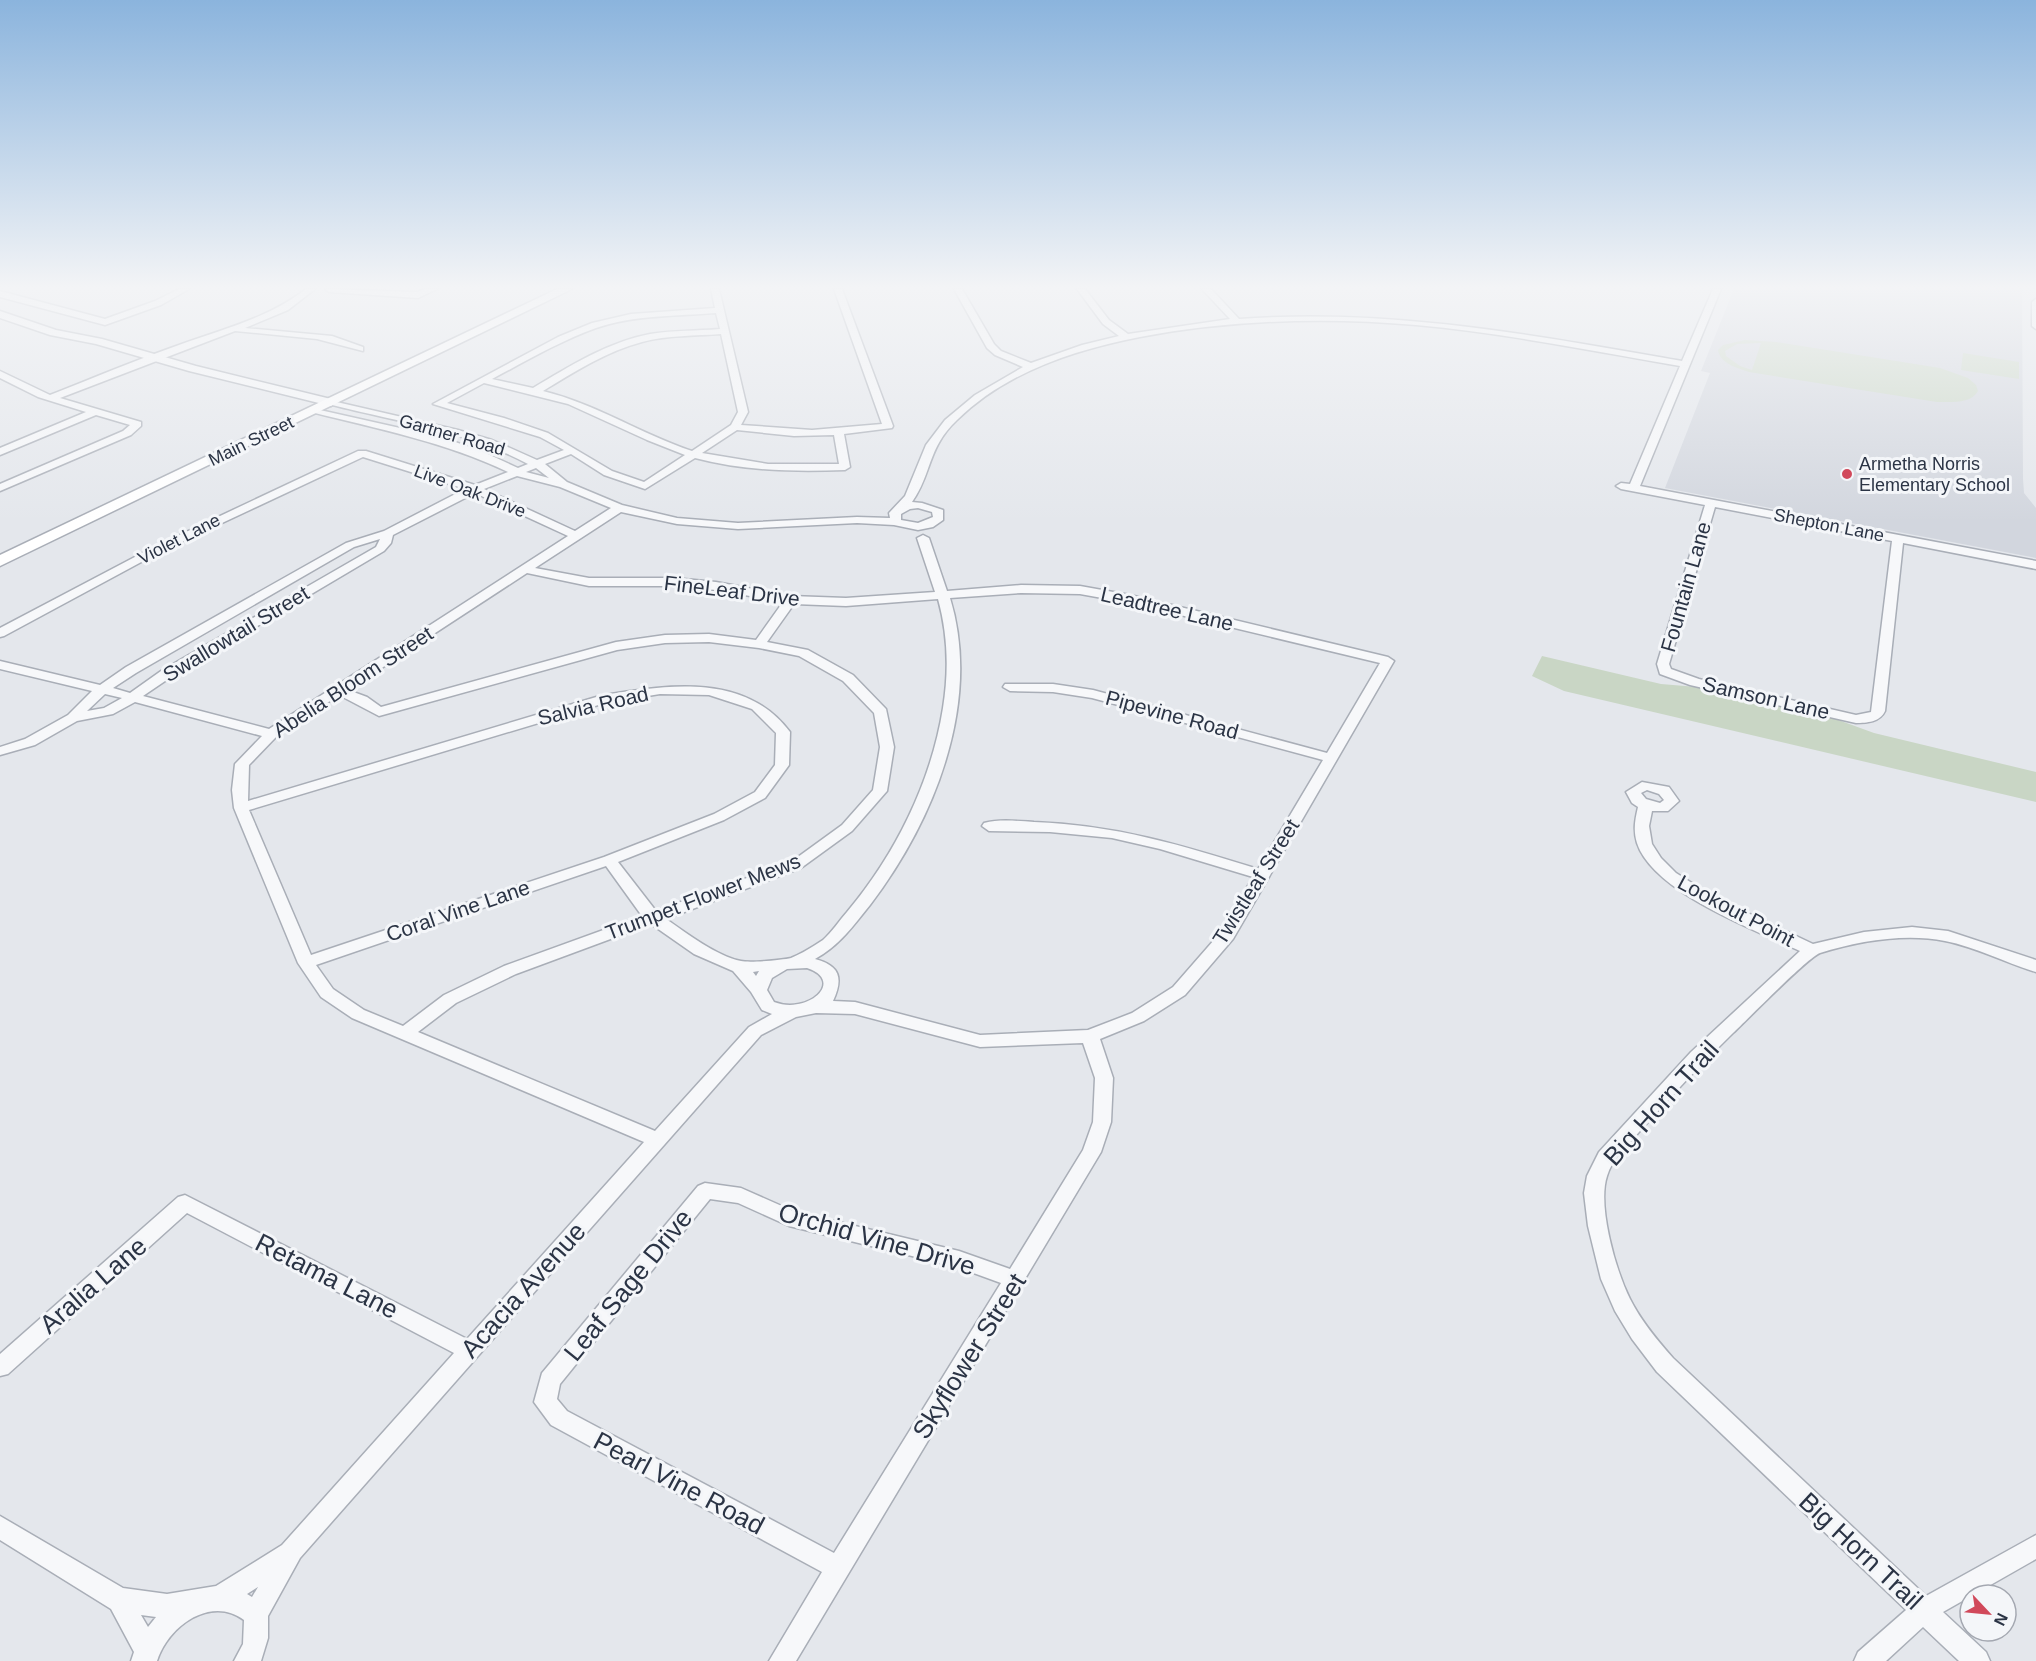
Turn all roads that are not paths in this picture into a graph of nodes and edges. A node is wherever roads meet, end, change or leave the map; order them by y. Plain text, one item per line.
1 (140, 367) edge
2 (142, 367) edge
3 (162, 367) edge
4 (164, 367) edge
5 (390, 367) edge
6 (405, 367) edge
7 (508, 367) edge
8 (579, 367) edge
9 (732, 367) edge
10 (866, 367) edge
11 (1031, 367) edge
12 (1685, 367) edge
13 (3, 378) edge
14 (482, 380) junction
15 (534, 392) junction
16 (50, 398) junction
17 (61, 401) junction
18 (331, 402) junction
19 (315, 404) junction
20 (298, 406) junction
21 (96, 411) junction
22 (735, 427) junction
23 (839, 432) junction
24 (572, 450) junction
25 (0, 452) edge
26 (362, 453) joint
27 (693, 455) junction
28 (536, 464) junction
29 (518, 472) junction
30 (563, 484) junction
31 (1621, 486) dead end
32 (0, 488) edge
33 (1634, 488) junction
34 (474, 489) junction
35 (915, 492) junction
36 (1711, 503) junction
37 (925, 505) junction
38 (619, 507) junction
39 (898, 517) junction
40 (935, 522) junction
41 (388, 534) junction
42 (576, 536) junction
43 (923, 538) junction
44 (1898, 539) junction
45 (0, 547) edge
46 (0, 561) edge
47 (2036, 565) edge
48 (525, 569) junction
49 (941, 596) junction
50 (791, 600) junction
51 (0, 633) edge
52 (759, 644) junction
53 (1388, 661) joint
54 (0, 666) edge
55 (1665, 671) joint
56 (1010, 687) dead end
57 (104, 690) junction
58 (339, 690) junction
59 (133, 697) junction
60 (73, 718) junction
61 (271, 734) junction
62 (0, 751) edge
63 (1331, 758) junction
64 (1646, 806) dead end
65 (241, 808) junction
66 (989, 826) dead end
67 (609, 860) junction
68 (1262, 875) junction
69 (652, 917) junction
70 (829, 943) junction
71 (1810, 950) junction
72 (306, 963) junction
73 (790, 963) junction
74 (2036, 966) edge
75 (739, 967) junction
76 (829, 976) junction
77 (760, 994) junction
78 (815, 1006) junction
79 (855, 1008) junction
80 (791, 1012) junction
81 (755, 1031) junction
82 (404, 1034) junction
83 (1090, 1036) junction
84 (658, 1140) junction
85 (705, 1191) joint
86 (185, 1203) joint
87 (1015, 1280) junction
88 (469, 1350) junction
89 (0, 1367) edge
90 (550, 1380) joint
91 (0, 1527) edge
92 (2036, 1546) edge
93 (292, 1550) junction
94 (838, 1568) junction
95 (221, 1597) junction
96 (120, 1600) junction
97 (194, 1602) junction
98 (1924, 1610) junction
99 (257, 1625) junction
100 (145, 1655) edge
101 (247, 1661) edge
102 (264, 1661) edge
103 (782, 1661) edge
104 (1867, 1661) edge
105 (1977, 1661) edge

1 - 16 street
2 - 17 street
3 - 20 street, Gartner Road
4 - 19 street, Gartner Road
5 - 19 main road, Main Street
6 - 18 main road, Main Street
7 - 14 street
8 - 15 street
9 - 22 street
10 - 23 street
11 - 35 street
12 - 33 street
13 - 16 street
14 - 15 street
14 - 24 street
15 - 27 street
16 - 17 street
17 - 21 street
18 - 19 main road, Main Street
18 - 28 street, Gartner Road
19 - 20 main road, Main Street
19 - 29 street, Gartner Road
19 - 46 main road, Main Street
20 - 45 main road, Main Street
21 - 25 street
21 - 32 street
22 - 23 street
22 - 27 street
23 - 27 street
24 - 27 street
24 - 28 street, Swallowtail Street
26 - 34 street, Live Oak Drive
26 - 51 street, Violet Lane
28 - 29 street, Swallowtail Street
28 - 30 street, Gartner Road
29 - 30 street, Gartner Road
29 - 34 street, Swallowtail Street
30 - 38 street, Gartner Road
31 - 33 street, Shepton Lane
33 - 36 street, Shepton Lane
34 - 41 street, Swallowtail Street
34 - 42 street, Live Oak Drive
35 - 37 street
35 - 39 street
36 - 44 street, Shepton Lane
36 - 55 street, Fountain Lane
37 - 39 street
37 - 40 street
38 - 39 street, Gartner Road
38 - 42 street, Abelia Bloom Street
39 - 40 street
39 - 43 street
40 - 43 street
41 - 57 street, Swallowtail Street
41 - 59 street, Swallowtail Street
42 - 48 street, Abelia Bloom Street
43 - 49 street
44 - 47 street, Shepton Lane
44 - 55 street, Samson Lane
48 - 50 street, FineLeaf Drive
48 - 58 street, Abelia Bloom Street
49 - 50 street, FineLeaf Drive
49 - 53 street, Leadtree Lane
49 - 70 street
50 - 52 street
52 - 58 street, Trumpet Flower Mews
52 - 69 street, Trumpet Flower Mews
53 - 63 street, Twistleaf Street
54 - 57 street
56 - 63 street, Pipevine Road
57 - 59 street
57 - 60 street, Swallowtail Street
58 - 61 street, Abelia Bloom Street
59 - 60 street, Swallowtail Street
59 - 61 street
60 - 62 street, Swallowtail Street
61 - 65 street, Abelia Bloom Street
63 - 68 street, Twistleaf Street
64 - 71 street, Lookout Point
65 - 67 street, Salvia Road
65 - 72 street, Abelia Bloom Street
66 - 68 street
67 - 69 street
67 - 72 street, Coral Vine Lane
68 - 83 street, Twistleaf Street
69 - 75 street
69 - 82 street, Trumpet Flower Mews
70 - 73 street
70 - 76 street
71 - 74 street, Big Horn Trail
71 - 98 street, Big Horn Trail
72 - 82 street, Abelia Bloom Street
73 - 75 street
73 - 76 street
73 - 77 street
75 - 77 street
76 - 78 street
76 - 79 street
77 - 80 street
77 - 81 street, Acacia Avenue
78 - 79 street, Twistleaf Street
78 - 80 street
79 - 83 street, Twistleaf Street
80 - 81 street, Acacia Avenue
81 - 84 street, Acacia Avenue
82 - 84 street, Abelia Bloom Street
83 - 87 street, Skyflower Street
84 - 88 street, Acacia Avenue
85 - 87 street, Orchid Vine Drive
85 - 90 street, Leaf Sage Drive
86 - 88 street, Retama Lane
86 - 89 street, Aralia Lane
87 - 94 street, Skyflower Street
88 - 93 street, Acacia Avenue
90 - 94 street, Pearl Vine Road
91 - 96 street
92 - 98 street
93 - 95 street
93 - 99 street
94 - 103 street, Skyflower Street
95 - 97 street
95 - 99 street
96 - 97 street
96 - 100 street
97 - 100 street
98 - 104 street
98 - 105 street, Big Horn Trail
99 - 101 street
99 - 102 street

